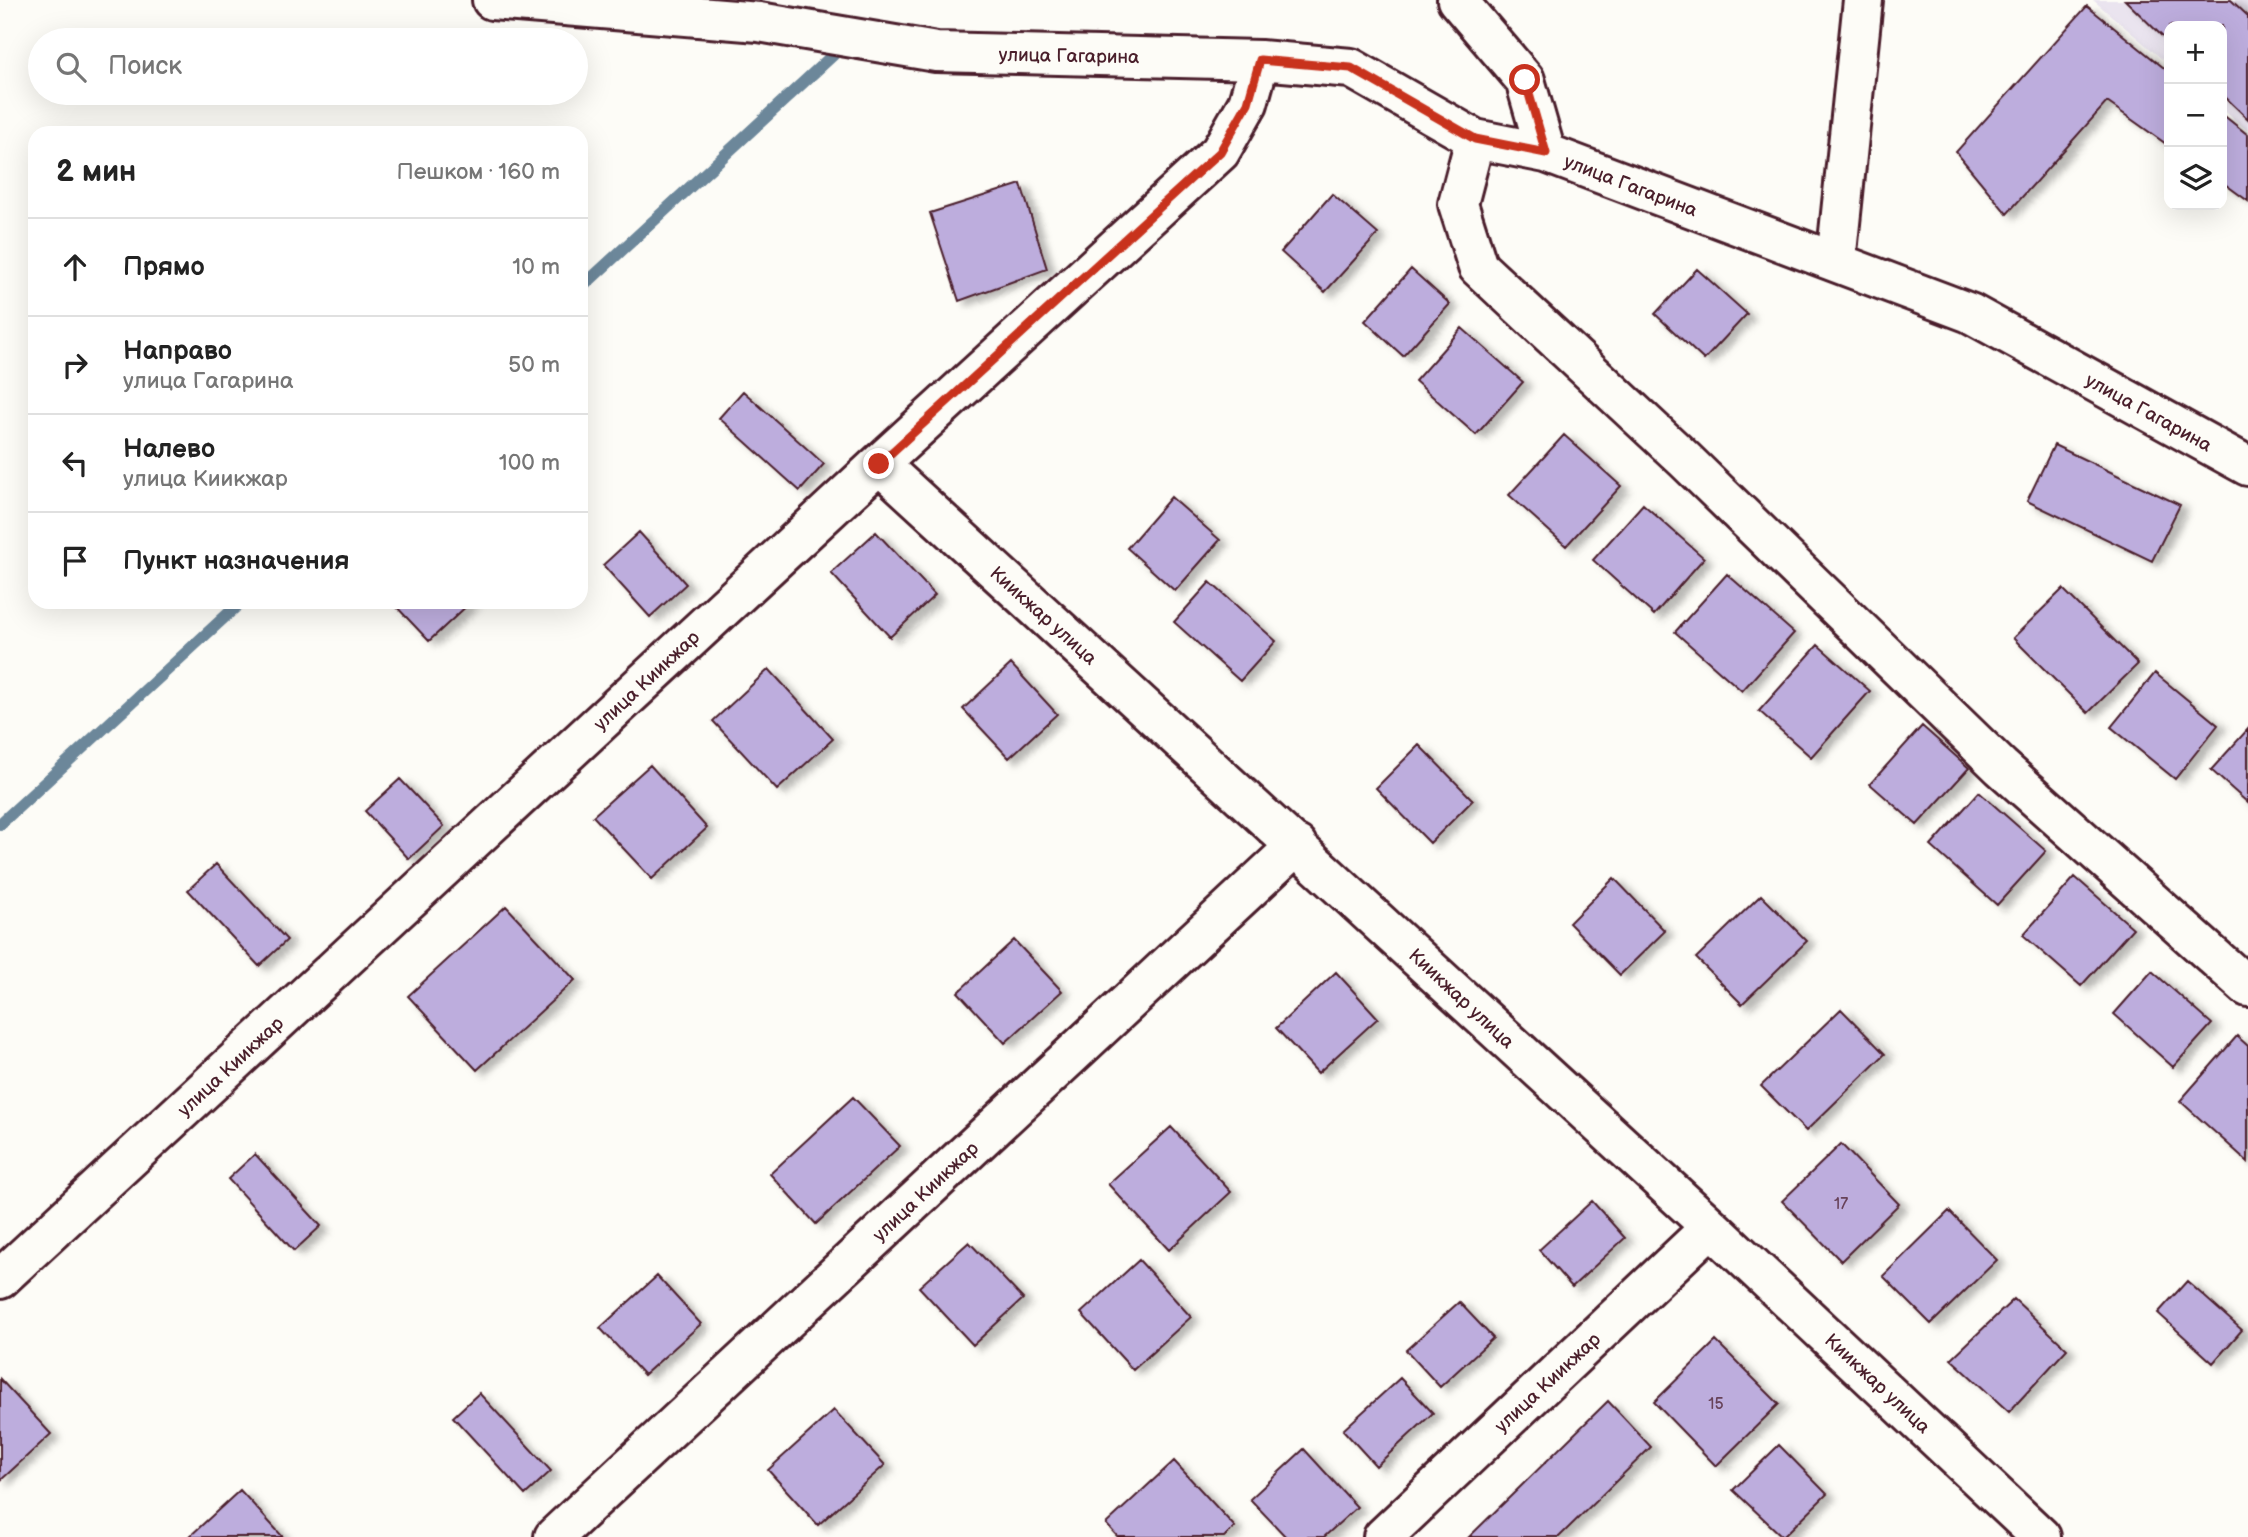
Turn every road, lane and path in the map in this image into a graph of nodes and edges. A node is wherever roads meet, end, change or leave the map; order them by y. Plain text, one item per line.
1 (492, 0) edge
2 (1457, 0) edge
3 (1863, 0) edge
4 (1260, 60) junction
5 (1475, 139) junction
6 (1546, 153) junction
7 (1836, 262) junction
8 (879, 464) junction
9 (2248, 466) edge
10 (1297, 845) junction
11 (2248, 987) edge
12 (1712, 1227) junction
13 (0, 1279) edge
14 (554, 1537) edge
15 (1383, 1537) edge
16 (2041, 1537) edge

1 - 4 street, улица Гагарина
2 - 6 street
3 - 7 street
4 - 5 street, улица Гагарина
4 - 8 street, улица Киикжар
5 - 6 street, улица Гагарина
5 - 11 street
6 - 7 street, улица Гагарина
7 - 9 street, улица Гагарина
8 - 10 street, Киикжар улица
8 - 13 street, улица Киикжар
10 - 12 street, Киикжар улица
10 - 14 street, улица Киикжар
12 - 15 street, улица Киикжар
12 - 16 street, Киикжар улица

